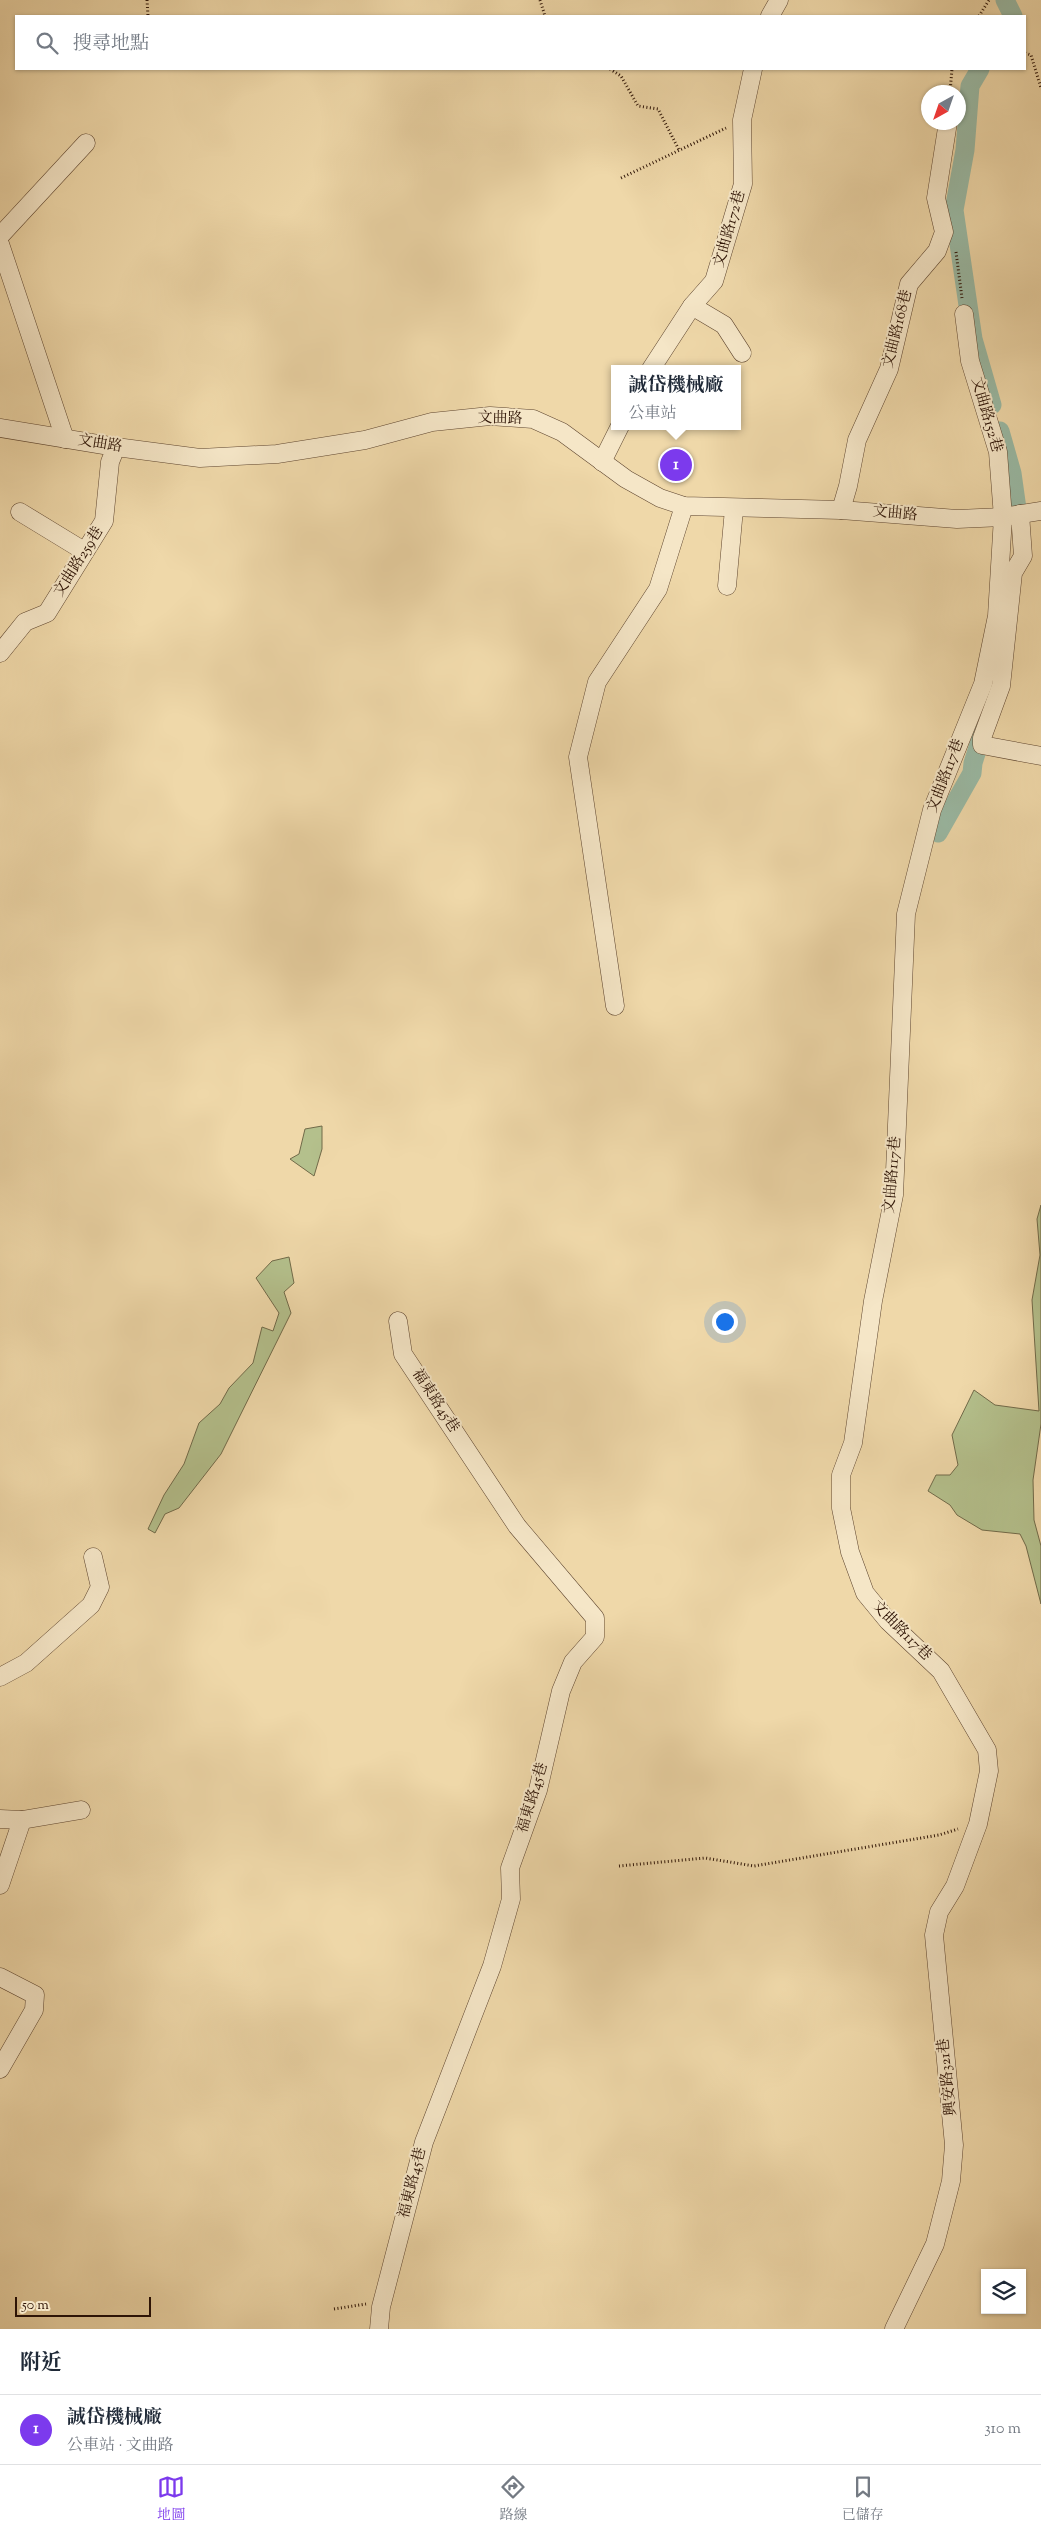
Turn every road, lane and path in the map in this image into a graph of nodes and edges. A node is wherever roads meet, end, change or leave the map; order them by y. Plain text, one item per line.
1 (147, 0) edge
2 (540, 0) edge
3 (779, 0) edge
4 (990, 0) edge
5 (148, 15) edge
6 (545, 15) edge
7 (771, 15) edge
8 (980, 15) edge
9 (1026, 54) edge
10 (612, 70) edge
11 (753, 70) edge
12 (952, 70) edge
13 (951, 85) edge
14 (1041, 88) edge
15 (742, 120) junction
16 (947, 130) edge
17 (86, 143) dead end
18 (679, 150) junction
19 (621, 178) dead end
20 (944, 232) junction
21 (0, 236) edge
22 (0, 244) edge
23 (692, 306) junction
24 (964, 314) joint
25 (742, 353) dead end
26 (654, 365) edge
27 (0, 428) edge
28 (618, 430) edge
29 (65, 439) junction
30 (116, 447) junction
31 (602, 462) junction
32 (684, 506) junction
33 (734, 509) junction
34 (840, 510) junction
35 (1041, 511) edge
36 (20, 512) dead end
37 (1011, 515) junction
38 (84, 552) junction
39 (727, 586) dead end
40 (0, 652) edge
41 (1041, 756) edge
42 (615, 1006) dead end
43 (398, 1321) dead end
44 (93, 1557) dead end
45 (0, 1677) edge
46 (81, 1810) dead end
47 (0, 1819) edge
48 (22, 1820) junction
49 (978, 1824) junction
50 (619, 1866) dead end
51 (0, 1885) edge
52 (0, 1977) edge
53 (0, 2069) edge
54 (381, 2307) junction
55 (334, 2309) dead end
56 (379, 2329) edge
57 (894, 2329) edge

1 - 5 path
2 - 6 path
3 - 7 street
4 - 8 path
9 - 14 path
10 - 18 path
11 - 15 street, 文曲路172巷
12 - 13 path
15 - 18 path
15 - 23 street, 文曲路172巷
16 - 20 street
17 - 21 street
18 - 19 path
20 - 24 path
20 - 34 street, 文曲路168巷
22 - 29 street
23 - 25 street
23 - 26 street, 文曲路172巷
24 - 37 street, 文曲路152巷
27 - 29 street, 文曲路
28 - 31 street
29 - 30 street, 文曲路
30 - 31 street, 文曲路
30 - 38 street, 文曲路259巷
31 - 32 street, 文曲路
32 - 33 street, 文曲路
32 - 42 street
33 - 34 street, 文曲路
33 - 39 street
34 - 37 street, 文曲路
35 - 37 street, 文曲路
36 - 38 street
37 - 41 street
37 - 49 street, 文曲路117巷
38 - 40 street, 文曲路259巷
43 - 54 street, 福東路45巷
44 - 45 street
46 - 48 street
47 - 48 street
48 - 51 street
49 - 50 path
49 - 57 street, 興安路321巷
52 - 53 street
54 - 55 path
54 - 56 street, 福東路45巷

